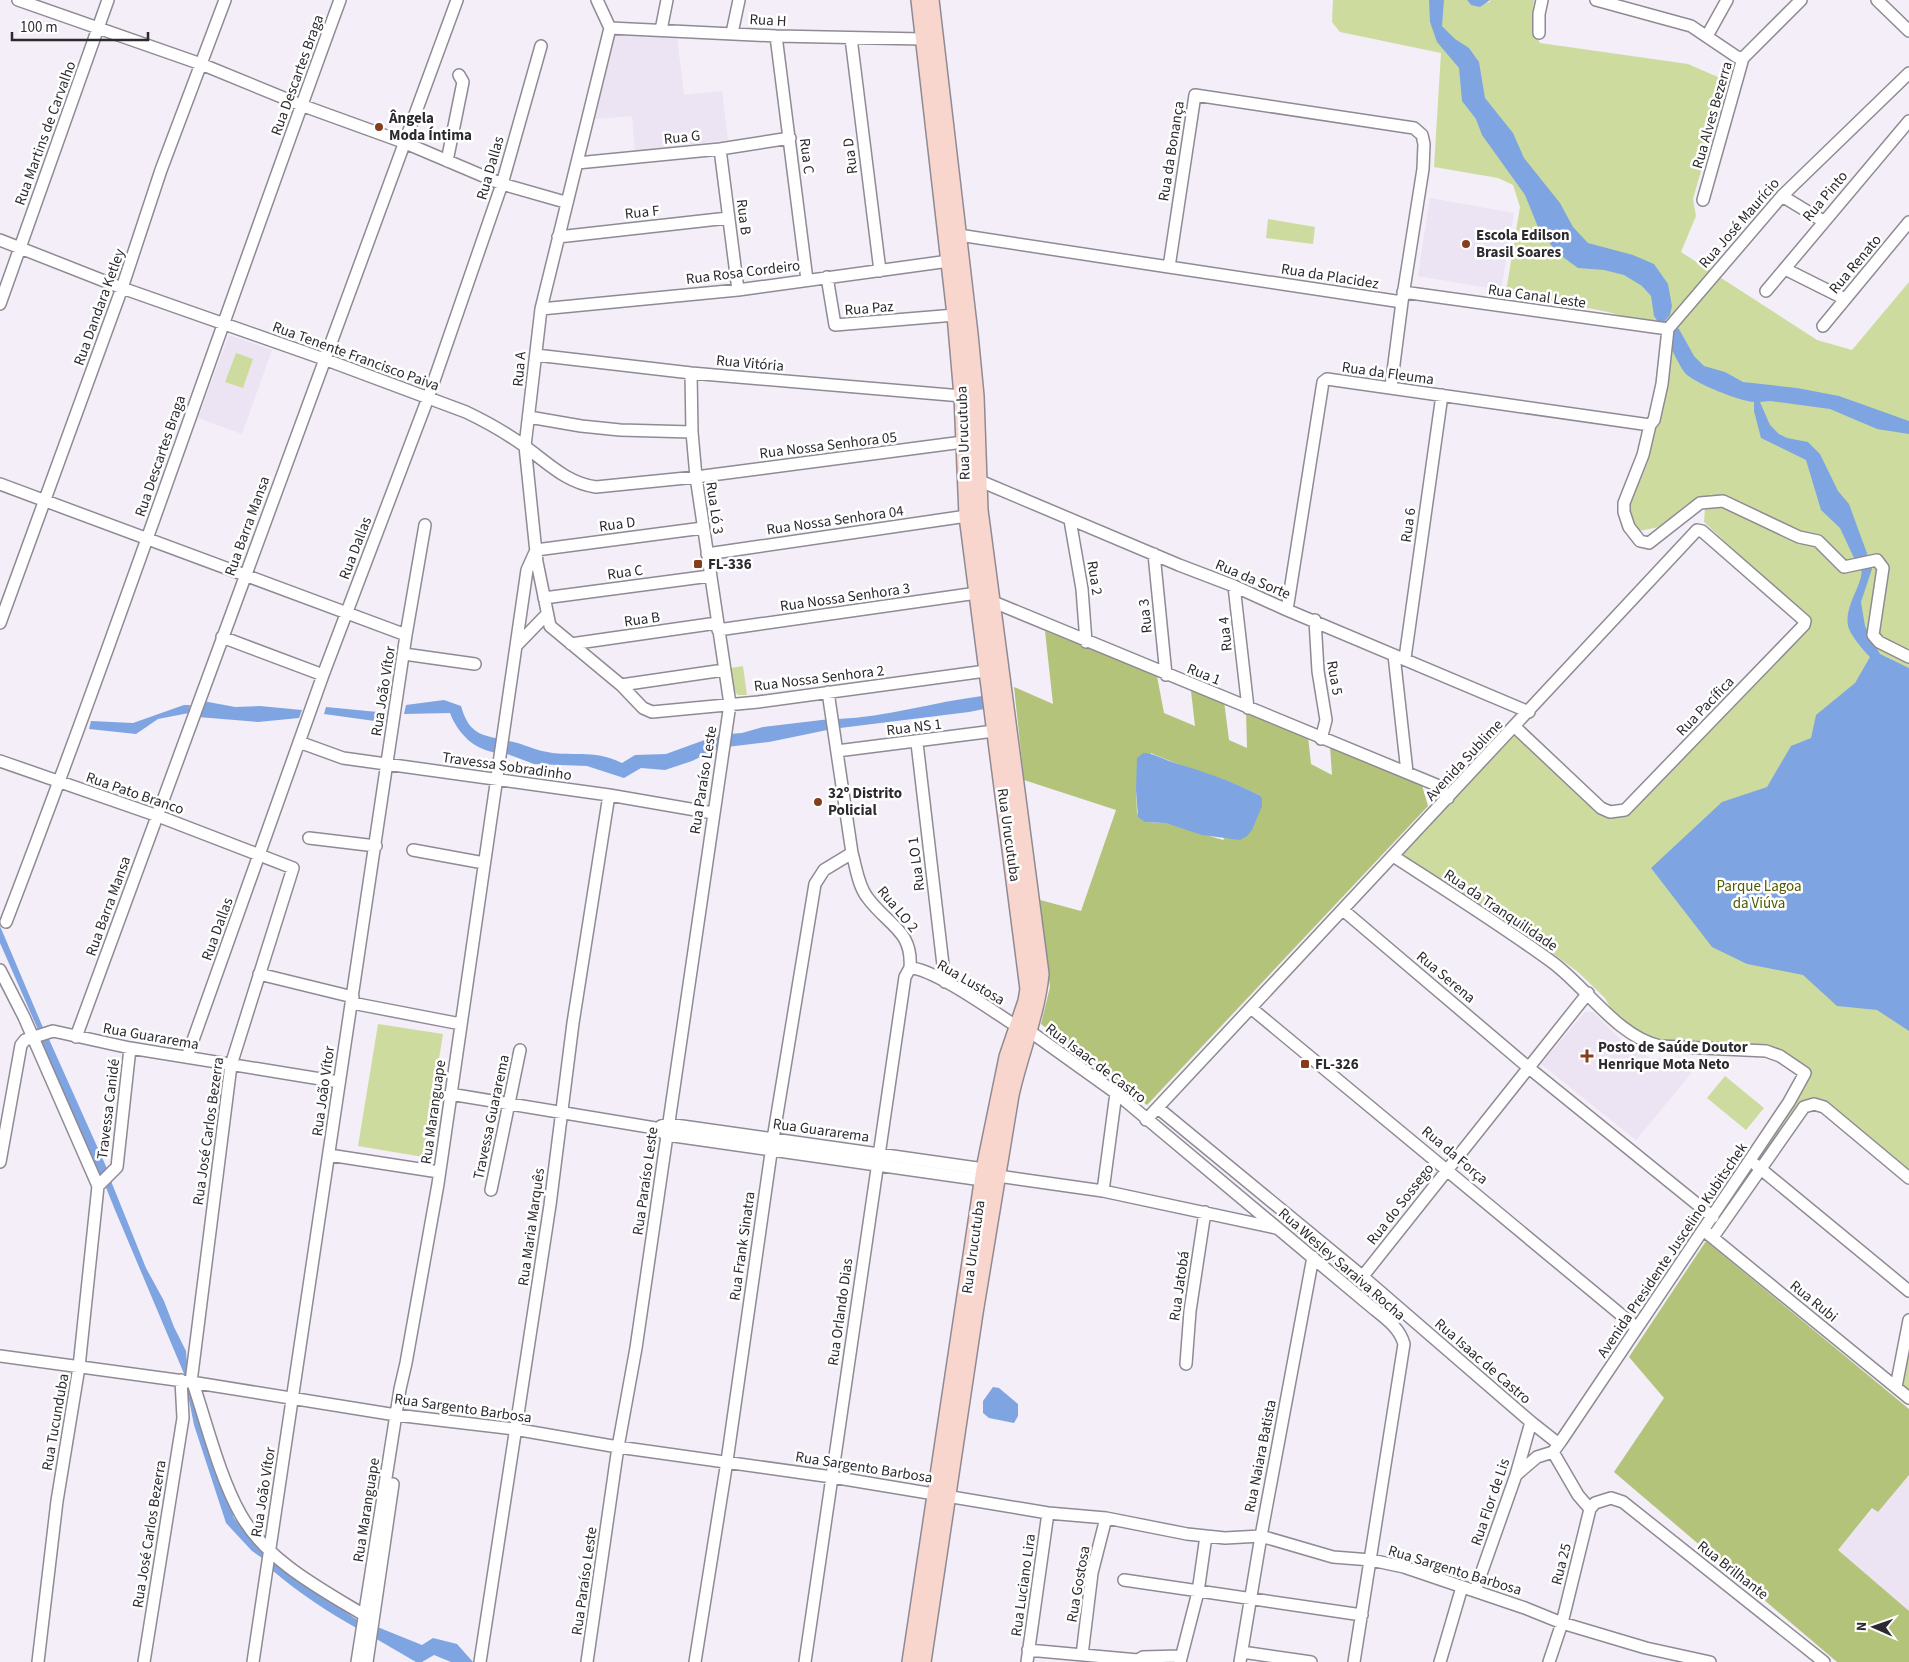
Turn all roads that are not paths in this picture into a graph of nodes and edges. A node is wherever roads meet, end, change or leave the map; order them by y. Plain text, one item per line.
1 (18, 0) edge
2 (108, 0) edge
3 (225, 0) edge
4 (340, 0) edge
5 (457, 0) edge
6 (597, 0) edge
7 (667, 0) edge
8 (739, 0) edge
9 (919, 0) edge
10 (931, 0) edge
11 (1542, 0) edge
12 (1596, 0) edge
13 (1727, 0) edge
14 (1800, 0) edge
15 (1877, 0) edge
16 (98, 28) junction
17 (610, 28) junction
18 (661, 30) junction
19 (1909, 31) edge
20 (732, 33) junction
21 (1539, 33) dead end
22 (776, 36) junction
23 (1707, 36) junction
24 (851, 38) junction
25 (923, 39) junction
26 (541, 46) dead end
27 (1743, 58) junction
28 (201, 64) junction
29 (1909, 73) edge
30 (459, 75) dead end
31 (1897, 84) junction
32 (1909, 90) edge
33 (935, 91) junction
34 (301, 105) junction
35 (1909, 121) edge
36 (790, 138) junction
37 (403, 142) junction
38 (720, 149) junction
39 (447, 161) junction
40 (577, 163) junction
41 (502, 184) junction
42 (1782, 196) junction
43 (1703, 200) dead end
44 (565, 202) junction
45 (728, 218) junction
46 (1823, 221) junction
47 (1909, 222) edge
48 (953, 234) junction
49 (558, 237) junction
50 (0, 240) edge
51 (20, 247) junction
52 (949, 261) junction
53 (1169, 267) junction
54 (1785, 269) junction
55 (880, 271) junction
56 (827, 277) junction
57 (807, 280) junction
58 (122, 288) junction
59 (738, 290) junction
60 (1766, 291) dead end
61 (1403, 297) junction
62 (1845, 299) junction
63 (0, 304) edge
64 (541, 309) junction
65 (955, 315) junction
66 (222, 323) junction
67 (1824, 326) dead end
68 (1668, 329) junction
69 (536, 355) junction
70 (324, 359) junction
71 (691, 373) junction
72 (1391, 387) junction
73 (1442, 395) junction
74 (962, 396) junction
75 (428, 398) junction
76 (529, 417) junction
77 (1650, 425) junction
78 (692, 432) junction
79 (963, 442) junction
80 (525, 446) junction
81 (696, 477) junction
82 (972, 478) junction
83 (0, 484) edge
84 (44, 501) junction
85 (966, 516) junction
86 (1070, 520) junction
87 (425, 525) dead end
88 (703, 528) junction
89 (1697, 530) joint
90 (147, 539) junction
91 (536, 550) junction
92 (707, 554) junction
93 (1154, 554) junction
94 (244, 576) junction
95 (710, 576) junction
96 (1234, 586) junction
97 (977, 593) junction
98 (544, 598) junction
99 (991, 601) junction
100 (1287, 610) junction
101 (546, 614) junction
102 (346, 615) junction
103 (1315, 620) junction
104 (0, 623) edge
105 (717, 626) junction
106 (406, 635) junction
107 (222, 637) junction
108 (1086, 642) junction
109 (571, 644) junction
110 (516, 645) junction
111 (404, 654) junction
112 (1399, 656) junction
113 (1909, 657) edge
114 (475, 664) dead end
115 (724, 670) junction
116 (993, 670) junction
117 (1166, 675) junction
118 (323, 676) junction
119 (621, 685) junction
120 (828, 692) junction
121 (730, 704) junction
122 (643, 708) joint
123 (1248, 708) junction
124 (1529, 712) junction
125 (1515, 727) junction
126 (994, 731) junction
127 (1321, 739) junction
128 (299, 742) junction
129 (917, 742) junction
130 (837, 751) junction
131 (0, 761) edge
132 (387, 764) junction
133 (1407, 772) junction
134 (498, 779) junction
135 (59, 782) junction
136 (609, 795) junction
137 (1448, 798) junction
138 (713, 813) junction
139 (158, 816) junction
140 (309, 838) dead end
141 (376, 846) junction
142 (413, 850) dead end
143 (852, 853) junction
144 (260, 854) junction
145 (1393, 856) junction
146 (484, 863) junction
147 (1025, 902) junction
148 (1343, 910) junction
149 (6, 922) dead end
150 (910, 968) junction
151 (0, 970) edge
152 (259, 974) junction
153 (945, 982) junction
154 (1588, 993) junction
155 (352, 1000) junction
156 (1251, 1008) junction
157 (461, 1024) junction
158 (1022, 1028) junction
159 (34, 1037) junction
160 (76, 1037) junction
161 (130, 1048) junction
162 (520, 1050) dead end
163 (187, 1057) junction
164 (230, 1064) junction
165 (1529, 1068) junction
166 (1805, 1073) joint
167 (339, 1082) junction
168 (1116, 1093) junction
169 (450, 1094) junction
170 (510, 1104) junction
171 (1158, 1108) junction
172 (562, 1114) junction
173 (1146, 1120) junction
174 (668, 1130) junction
175 (772, 1144) junction
176 (329, 1155) junction
177 (877, 1158) junction
178 (1750, 1161) junction
179 (0, 1162) edge
180 (1447, 1168) junction
181 (1761, 1168) junction
182 (439, 1172) junction
183 (988, 1175) junction
184 (1909, 1178) edge
185 (98, 1186) junction
186 (491, 1190) dead end
187 (1103, 1192) junction
188 (1205, 1212) junction
189 (1713, 1217) junction
190 (1280, 1229) junction
191 (1708, 1234) junction
192 (1313, 1257) junction
193 (1362, 1276) junction
194 (1352, 1290) junction
195 (1909, 1291) edge
196 (1909, 1320) edge
197 (1637, 1328) junction
198 (0, 1356) edge
199 (1186, 1364) dead end
200 (79, 1367) junction
201 (189, 1382) junction
202 (1896, 1387) junction
203 (292, 1397) junction
204 (1909, 1398) edge
205 (399, 1415) junction
206 (1531, 1422) junction
207 (514, 1429) junction
208 (618, 1447) junction
209 (1556, 1447) junction
210 (727, 1461) junction
211 (1516, 1475) junction
212 (832, 1477) junction
213 (942, 1495) junction
214 (1590, 1509) junction
215 (1048, 1513) junction
216 (1106, 1518) junction
217 (1206, 1536) junction
218 (1261, 1536) junction
219 (269, 1549) junction
220 (1371, 1560) junction
221 (1124, 1580) dead end
222 (1462, 1587) junction
223 (1475, 1590) junction
224 (1198, 1592) junction
225 (1250, 1598) junction
226 (364, 1615) junction
227 (1362, 1615) junction
228 (1562, 1622) junction
229 (1028, 1650) junction
230 (1082, 1655) junction
231 (1241, 1657) edge
232 (1662, 1657) edge
233 (1180, 1659) edge
234 (1138, 1661) edge
235 (38, 1662) edge
236 (144, 1662) edge
237 (253, 1662) edge
238 (357, 1662) edge
239 (367, 1662) edge
240 (480, 1662) edge
241 (587, 1662) edge
242 (695, 1662) edge
243 (805, 1662) edge
244 (910, 1662) edge
245 (923, 1662) edge
246 (1027, 1662) edge
247 (1311, 1662) edge
248 (1354, 1662) edge
249 (1440, 1662) edge
250 (1549, 1662) edge
251 (1710, 1662) edge
252 (1824, 1662) edge

1 - 16 street
2 - 16 street, Rua Martins de Carvalho
3 - 28 street, Rua Dandara Ketley
4 - 34 street, Rua Descartes Braga
5 - 37 street, Rua Barra Mansa
6 - 17 street
7 - 18 street
8 - 20 street
9 - 25 street, Rua Urucutuba
10 - 33 street, Rua Urucutuba
11 - 21 street
12 - 23 street
13 - 23 street
14 - 27 street, Rua Alves Bezerra
15 - 19 street
16 - 28 street
16 - 51 street, Rua Martins de Carvalho
17 - 18 street, Rua H
17 - 40 street, Rua A
18 - 20 street, Rua H
20 - 22 street, Rua H
22 - 24 street, Rua H
22 - 36 street, Rua C
23 - 27 street
24 - 25 street, Rua H
24 - 55 street, Rua D
25 - 33 street, Rua Urucutuba
26 - 41 street, Rua Dallas
27 - 43 street, Rua Alves Bezerra
28 - 34 street
28 - 58 street, Rua Dandara Ketley
29 - 31 street, Rua José Maurício
30 - 39 street
31 - 32 street
31 - 42 street, Rua José Maurício
33 - 48 street, Rua Urucutuba
34 - 37 street
34 - 66 street, Rua Descartes Braga
35 - 46 street, Rua Pinto
36 - 38 street, Rua G
36 - 57 street, Rua C
37 - 39 street
37 - 70 street, Rua Barra Mansa
38 - 40 street, Rua G
38 - 45 street, Rua B
39 - 41 street
40 - 44 street, Rua A
41 - 44 street
41 - 75 street, Rua Dallas
42 - 46 street
42 - 68 street, Rua José Maurício
44 - 49 street, Rua A
45 - 49 street, Rua F
45 - 59 street, Rua B
46 - 54 street, Rua Pinto
47 - 62 street, Rua Renato
48 - 52 street, Rua Urucutuba
48 - 53 street
48 - 82 street, Rua Urucutuba
49 - 64 street, Rua A
50 - 51 street, Rua Tenente Francisco Paiva
51 - 58 street, Rua Tenente Francisco Paiva
51 - 63 street, Rua Martins de Carvalho
52 - 55 street, Rua Rosa Cordeiro
52 - 65 street, Rua Urucutuba
53 - 61 street, Rua da Placidez
53 - 61 street, Rua da Bonança
54 - 60 street, Rua Pinto
54 - 62 street
55 - 56 street, Rua Rosa Cordeiro
56 - 57 street, Rua Rosa Cordeiro
56 - 65 street, Rua Paz
57 - 59 street, Rua Rosa Cordeiro
58 - 66 street, Rua Tenente Francisco Paiva
58 - 84 street, Rua Dandara Ketley
59 - 64 street, Rua Rosa Cordeiro
61 - 68 street, Rua Canal Leste
61 - 72 street
62 - 67 street, Rua Renato
64 - 69 street, Rua A
65 - 74 street, Rua Urucutuba
66 - 70 street, Rua Tenente Francisco Paiva
66 - 90 street, Rua Descartes Braga
68 - 77 street
69 - 71 street, Rua Vitória
69 - 76 street, Rua A
70 - 75 street, Rua Tenente Francisco Paiva
70 - 94 street, Rua Barra Mansa
71 - 74 street, Rua Vitória
71 - 78 street, Rua Ló 3
72 - 73 street, Rua da Fleuma
72 - 100 street, Rua da Fleuma
73 - 77 street, Rua da Fleuma
73 - 112 street, Rua 6
74 - 79 street, Rua Urucutuba
75 - 80 street, Rua Tenente Francisco Paiva
75 - 102 street, Rua Dallas
76 - 78 street
76 - 80 street, Rua A
77 - 113 street
78 - 81 street, Rua Ló 3
79 - 81 street, Rua Nossa Senhora 05
79 - 82 street, Rua Urucutuba
80 - 81 street, Rua Tenente Francisco Paiva
80 - 91 street, Rua A
81 - 88 street, Rua Ló 3
82 - 85 street, Rua Urucutuba
82 - 86 street, Rua da Sorte
82 - 99 street, Rua Urucutuba
83 - 84 street
84 - 90 street
84 - 104 street, Rua Dandara Ketley
85 - 92 street, Rua Nossa Senhora 04
85 - 97 street, Rua Urucutuba
86 - 93 street, Rua da Sorte
86 - 108 street, Rua 2
87 - 106 street, Rua João Vítor
88 - 91 street, Rua D
88 - 92 street, Rua Ló 3
89 - 124 street, Avenida Sublime
89 - 125 street, Rua Pacífica
90 - 94 street
90 - 135 street, Rua Descartes Braga
91 - 98 street, Rua A
91 - 110 street, Rua Maranguape
92 - 95 street, Rua Ló 3
93 - 96 street, Rua da Sorte
93 - 117 street, Rua 3
94 - 102 street
94 - 107 street, Rua Barra Mansa
95 - 98 street, Rua C
95 - 105 street, Rua Ló 3
96 - 100 street, Rua da Sorte
96 - 123 street, Rua 4
97 - 105 street, Rua Nossa Senhora 3
97 - 116 street, Rua Urucutuba
98 - 101 street, Rua A
99 - 108 street, Rua 1
99 - 116 street, Rua Urucutuba
100 - 103 street, Rua da Sorte
101 - 109 street, Rua A
101 - 110 street
102 - 106 street
102 - 118 street, Rua Dallas
103 - 112 street, Rua da Sorte
103 - 127 street, Rua 5
105 - 109 street, Rua B
105 - 115 street, Rua Ló 3
106 - 111 street, Rua João Vítor
107 - 118 street
107 - 139 street, Rua Barra Mansa
108 - 117 street, Rua 1
109 - 119 street, Rua A
110 - 134 street, Rua Maranguape
111 - 114 street
111 - 132 street, Rua João Vítor
112 - 124 street, Rua da Sorte
112 - 133 street, Rua 6
115 - 119 street
115 - 121 street, Rua Ló 3
116 - 120 street, Rua Nossa Senhora 2
116 - 126 street, Rua Urucutuba
116 - 147 street, Rua Urucutuba
117 - 123 street, Rua 1
118 - 128 street, Rua Dallas
119 - 122 street, Rua A
120 - 121 street, Rua Nossa Senhora 2
120 - 130 street, Rua LO 2
121 - 122 street, Rua Nossa Senhora 2
121 - 138 street, Rua Paraíso Leste
123 - 127 street, Rua 1
124 - 125 street, Avenida Sublime
125 - 137 street, Avenida Sublime
126 - 129 street, Rua NS 1
126 - 147 street, Rua Urucutuba
127 - 133 street, Rua 1
128 - 132 street, Travessa Sobradinho
128 - 144 street, Rua Dallas
129 - 130 street, Rua NS 1
129 - 153 street, Rua LO 1
130 - 143 street, Rua LO 2
131 - 135 street, Rua Pato Branco
132 - 134 street, Travessa Sobradinho
132 - 141 street, Rua João Vítor
133 - 137 street, Rua 1
134 - 136 street, Travessa Sobradinho
134 - 146 street, Rua Maranguape
135 - 139 street, Rua Pato Branco
135 - 149 street, Rua Descartes Braga
136 - 138 street, Travessa Sobradinho
136 - 172 street, Rua Maria Marquês
137 - 145 street, Avenida Sublime
138 - 174 street, Rua Paraíso Leste
139 - 144 street, Rua Pato Branco
139 - 160 street, Rua Barra Mansa
140 - 141 street
141 - 155 street, Rua João Vítor
142 - 146 street
143 - 150 street, Rua LO 2
143 - 175 street, Rua Frank Sinatra
144 - 152 street, Rua José Carlos Bezerra
144 - 163 street, Rua Dallas
145 - 148 street, Avenida Sublime
145 - 154 street, Rua da Tranquilidade
146 - 157 street, Rua Maranguape
147 - 158 street, Rua Urucutuba
148 - 156 street, Avenida Sublime
148 - 165 street, Rua Serena
150 - 153 street, Rua Lustosa
150 - 177 street, Rua Orlando Dias
151 - 159 street
152 - 155 street
152 - 164 street, Rua José Carlos Bezerra
153 - 158 street, Rua Lustosa
154 - 165 street, Rua do Sossego
154 - 166 street, Rua da Tranquilidade
155 - 157 street
155 - 167 street, Rua João Vítor
156 - 171 street, Avenida Sublime
156 - 180 street, Rua da Força
157 - 169 street, Rua Maranguape
158 - 168 street, Rua Isaac de Castro
158 - 183 street, Rua Urucutuba
159 - 160 street
159 - 179 street
159 - 185 street
160 - 161 street, Rua Guararema
161 - 163 street, Rua Guararema
161 - 185 street, Travessa Canidé
162 - 170 street, Travessa Guararema
163 - 164 street, Rua Guararema
164 - 167 street, Rua Guararema
164 - 201 street, Rua José Carlos Bezerra
165 - 180 street, Rua do Sossego
165 - 189 street, Rua Serena
166 - 178 street, Avenida Presidente Juscelino Kubitschek
167 - 176 street, Rua João Vítor
168 - 173 street, Rua Isaac de Castro
168 - 187 street
169 - 170 street, Rua Guararema
169 - 182 street, Rua Maranguape
170 - 172 street, Rua Guararema
170 - 186 street, Travessa Guararema
171 - 173 street
171 - 193 street, Rua Isaac de Castro
172 - 174 street, Rua Guararema
172 - 207 street, Rua Maria Marquês
173 - 190 street, Rua Wesley Saraiva Rocha
174 - 175 street, Rua Guararema
174 - 208 street, Rua Paraíso Leste
175 - 177 street, Rua Guararema
175 - 210 street, Rua Frank Sinatra
176 - 182 street
176 - 203 street, Rua João Vítor
177 - 183 street, Rua Guararema
177 - 212 street, Rua Orlando Dias
178 - 181 street
178 - 189 street, Avenida Presidente Juscelino Kubitschek
180 - 193 street, Rua do Sossego
180 - 197 street, Rua da Força
181 - 184 street
181 - 191 street
181 - 195 street
182 - 205 street, Rua Maranguape
183 - 187 street, Rua Guararema
183 - 213 street, Rua Urucutuba
185 - 200 street, Rua Tucunduba
187 - 188 street, Rua Guararema
188 - 190 street, Rua Guararema
188 - 199 street, Rua Jatobá
189 - 191 street, Avenida Presidente Juscelino Kubitschek
190 - 192 street, Rua Wesley Saraiva Rocha
191 - 197 street, Avenida Presidente Juscelino Kubitschek
191 - 202 street, Rua Rubi
192 - 194 street, Rua Wesley Saraiva Rocha
192 - 218 street, Rua Naiara Batista
193 - 194 street, Rua do Sossego
193 - 206 street, Rua Isaac de Castro
194 - 220 street, Rua Wesley Saraiva Rocha
196 - 202 street
197 - 209 street, Avenida Presidente Juscelino Kubitschek
198 - 200 street, Rua Sargento Barbosa
200 - 201 street, Rua Sargento Barbosa
200 - 235 street, Rua Tucunduba
201 - 203 street, Rua Sargento Barbosa
201 - 219 street
201 - 236 street, Rua José Carlos Bezerra
202 - 204 street, Rua Rubi
203 - 205 street, Rua Sargento Barbosa
203 - 219 street, Rua João Vítor
205 - 207 street, Rua Sargento Barbosa
205 - 226 street, Rua Maranguape
205 - 239 street, Rua Maranguape
206 - 209 street, Rua Isaac de Castro
206 - 211 street, Rua Flor de Lis
207 - 208 street, Rua Sargento Barbosa
207 - 240 street, Rua Maria Marquês
208 - 210 street, Rua Sargento Barbosa
208 - 241 street, Rua Paraíso Leste
209 - 211 street
209 - 214 street
210 - 212 street, Rua Sargento Barbosa
210 - 242 street, Rua Frank Sinatra
211 - 223 street, Rua Flor de Lis
212 - 213 street, Rua Sargento Barbosa
212 - 243 street, Rua Orlando Dias
213 - 215 street, Rua Sargento Barbosa
213 - 244 street, Rua Urucutuba
213 - 245 street, Rua Urucutuba
214 - 228 street, Rua 25
214 - 252 street, Rua Brilhante
215 - 216 street, Rua Sargento Barbosa
215 - 229 street, Rua Luciano Lira
216 - 217 street, Rua Sargento Barbosa
216 - 230 street, Rua Gostosa
217 - 218 street, Rua Sargento Barbosa
217 - 224 street
218 - 220 street, Rua Sargento Barbosa
218 - 225 street, Rua Naiara Batista
219 - 226 street
219 - 237 street, Rua João Vítor
220 - 222 street, Rua Sargento Barbosa
220 - 227 street, Rua Wesley Saraiva Rocha
221 - 224 street
222 - 223 street, Rua Sargento Barbosa
222 - 249 street
223 - 228 street, Rua Sargento Barbosa
224 - 225 street
224 - 233 street
225 - 227 street
225 - 231 street, Rua Naiara Batista
226 - 238 street, Rua Maranguape
227 - 248 street, Rua Wesley Saraiva Rocha
228 - 232 street, Rua Sargento Barbosa
228 - 250 street, Rua 25
229 - 230 street
229 - 246 street, Rua Luciano Lira
230 - 234 street
231 - 247 street
232 - 251 street, Rua Sargento Barbosa
233 - 234 street

